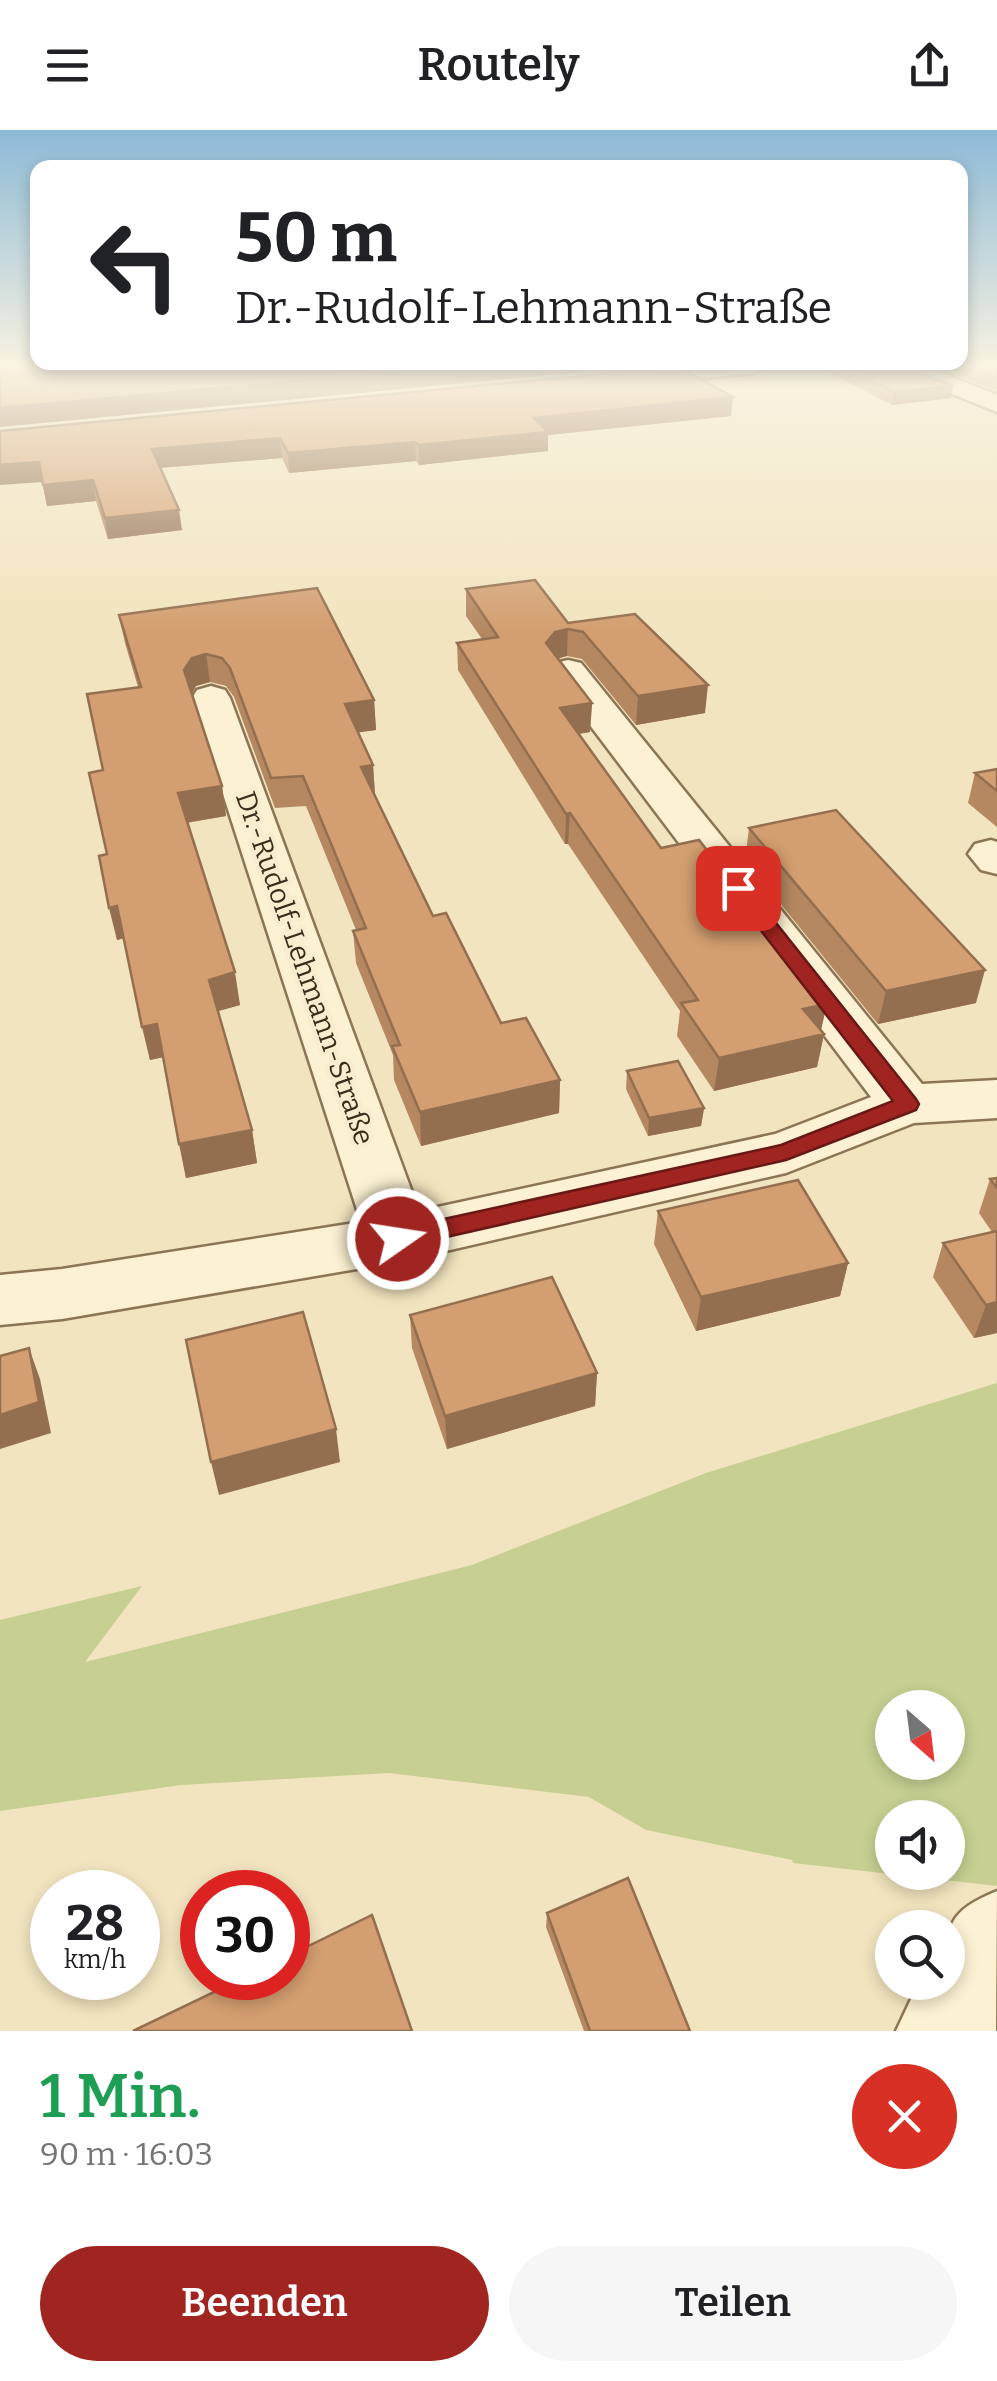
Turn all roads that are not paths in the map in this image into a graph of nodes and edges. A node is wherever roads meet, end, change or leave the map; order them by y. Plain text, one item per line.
1 (568, 671) edge
2 (212, 698) dead end
3 (997, 1099) edge
4 (908, 1104) junction
5 (398, 1239) junction
6 (0, 1300) edge
7 (997, 1937) edge
8 (944, 2031) edge

1 - 4 street
2 - 5 street, Dr.-Rudolf-Lehmann-Straße
3 - 4 street
4 - 5 street
5 - 6 street
7 - 8 street

